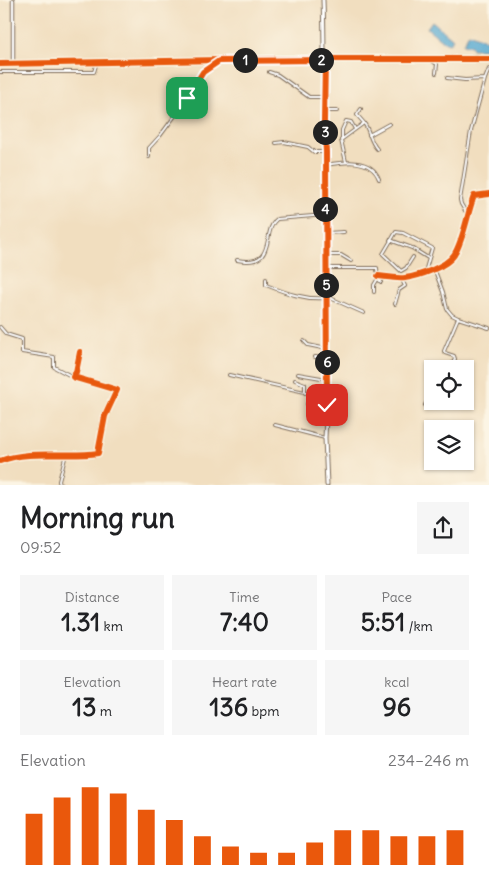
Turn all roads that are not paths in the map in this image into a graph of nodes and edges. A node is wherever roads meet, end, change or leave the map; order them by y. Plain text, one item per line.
1 (13, 0) edge
2 (323, 0) edge
3 (428, 58) junction
4 (489, 59) edge
5 (325, 60) junction
6 (219, 61) junction
7 (97, 62) junction
8 (12, 63) junction
9 (0, 64) edge
10 (489, 69) edge
11 (0, 72) edge
12 (269, 72) dead end
13 (436, 72) dead end
14 (447, 78) dead end
15 (485, 79) junction
16 (324, 97) junction
17 (361, 109) dead end
18 (324, 111) junction
19 (336, 111) dead end
20 (364, 123) junction
21 (389, 124) dead end
22 (355, 129) junction
23 (369, 136) junction
24 (342, 139) junction
25 (276, 143) dead end
26 (377, 148) dead end
27 (326, 152) junction
28 (149, 157) dead end
29 (346, 162) junction
30 (326, 165) junction
31 (379, 179) dead end
32 (489, 194) edge
33 (467, 214) junction
34 (325, 215) junction
35 (344, 232) dead end
36 (325, 233) junction
37 (390, 240) junction
38 (325, 255) junction
39 (413, 257) dead end
40 (429, 259) junction
41 (237, 260) dead end
42 (351, 261) dead end
43 (325, 268) junction
44 (402, 270) junction
45 (434, 270) junction
46 (425, 272) junction
47 (378, 278) junction
48 (402, 278) junction
49 (266, 279) dead end
50 (381, 282) dead end
51 (374, 292) dead end
52 (326, 297) junction
53 (395, 304) dead end
54 (364, 313) dead end
55 (458, 318) junction
56 (0, 327) edge
57 (489, 328) edge
58 (304, 341) dead end
59 (327, 349) junction
60 (80, 352) dead end
61 (315, 357) dead end
62 (327, 358) junction
63 (454, 360) edge
64 (298, 374) dead end
65 (229, 375) dead end
66 (73, 377) junction
67 (327, 379) junction
68 (295, 380) dead end
69 (305, 393) junction
70 (327, 398) junction
71 (307, 404) dead end
72 (327, 405) junction
73 (275, 425) dead end
74 (325, 438) junction
75 (66, 454) junction
76 (0, 462) edge
77 (60, 485) edge
78 (327, 485) edge

1 - 8 street
2 - 5 main road
3 - 4 street
3 - 5 street
3 - 13 street
5 - 6 street
5 - 16 main road
6 - 7 street
6 - 28 street
7 - 8 street
7 - 11 street
8 - 9 street
10 - 15 street
12 - 16 street
14 - 15 street
15 - 33 street
16 - 18 main road
17 - 20 street
18 - 19 street
18 - 27 main road
20 - 22 street
20 - 23 street
21 - 23 street
22 - 24 street
22 - 24 street
23 - 26 street
24 - 29 street
25 - 27 street
27 - 30 main road
29 - 30 street
29 - 31 street
30 - 34 main road
32 - 33 street
33 - 45 street
34 - 36 main road
34 - 41 street
35 - 36 street
36 - 38 main road
37 - 40 street
37 - 40 street
37 - 44 street
38 - 42 street
38 - 43 main road
39 - 44 street
40 - 46 street
43 - 47 street
43 - 52 main road
44 - 48 street
45 - 46 street
45 - 55 street
46 - 48 street
47 - 48 street
47 - 50 street
47 - 51 street
48 - 53 street
49 - 52 street
52 - 54 street
52 - 59 main road
55 - 57 street
55 - 63 street
56 - 66 street
58 - 59 street
59 - 62 main road
60 - 66 street
61 - 62 street
62 - 67 main road
64 - 67 street
65 - 69 street
66 - 75 street
67 - 70 main road
68 - 69 street
69 - 70 street
70 - 72 main road
71 - 72 street
72 - 74 main road
73 - 74 street
74 - 78 main road
75 - 76 street
75 - 77 street

